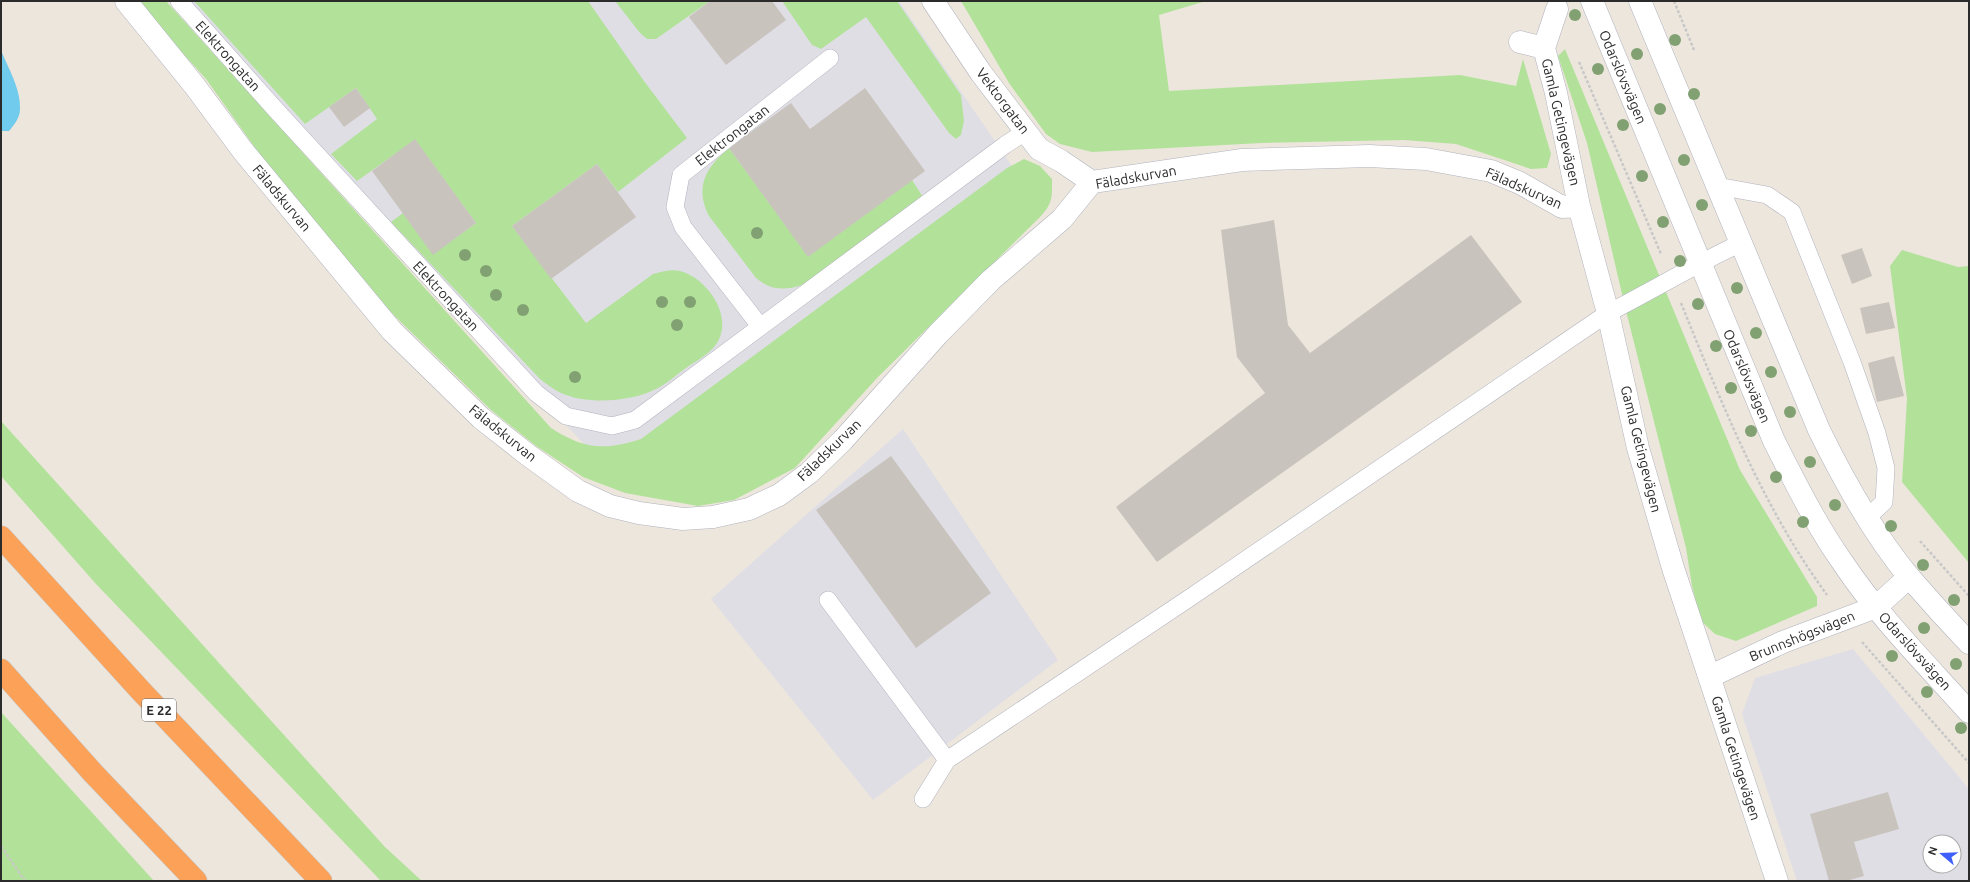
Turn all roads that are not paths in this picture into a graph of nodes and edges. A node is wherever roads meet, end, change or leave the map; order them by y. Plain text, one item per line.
1 (126, 1) edge
2 (178, 1) edge
3 (933, 1) edge
4 (1592, 1) edge
5 (1640, 1) edge
6 (1557, 9) dead end
7 (1520, 42) dead end
8 (1544, 48) junction
9 (830, 58) dead end
10 (1025, 132) junction
11 (1092, 182) junction
12 (1717, 186) junction
13 (1579, 206) junction
14 (1741, 243) junction
15 (1700, 262) junction
16 (1608, 313) junction
17 (760, 326) junction
18 (1868, 517) junction
19 (1, 537) edge
20 (1909, 577) junction
21 (828, 600) dead end
22 (1876, 607) junction
23 (1969, 643) edge
24 (1, 670) edge
25 (1709, 677) junction
26 (1969, 712) edge
27 (947, 760) junction
28 (923, 799) dead end
29 (196, 881) edge
30 (321, 881) edge
31 (1777, 881) edge

1 - 11 street, Fäladskurvan
2 - 17 lane, Elektrongatan
3 - 10 street, Vektorgatan
4 - 15 street, Odarslövsvägen
5 - 12 street
6 - 8 street, Gamla Getingevägen
7 - 8 street
8 - 13 street, Gamla Getingevägen
9 - 17 lane, Elektrongatan
10 - 11 street, Vektorgatan
10 - 17 lane, Elektrongatan
11 - 13 street, Fäladskurvan
12 - 14 street
12 - 18 lane
13 - 16 street, Gamla Getingevägen
14 - 15 lane
14 - 18 street
15 - 16 lane
15 - 22 street, Odarslövsvägen
16 - 25 street, Gamla Getingevägen
16 - 27 lane
18 - 20 street
19 - 30 highway, E 22
20 - 22 street, Brunnshögsvägen
20 - 23 street
21 - 27 lane
22 - 25 street, Brunnshögsvägen
22 - 26 street, Odarslövsvägen
24 - 29 highway
25 - 31 street, Gamla Getingevägen
27 - 28 lane

